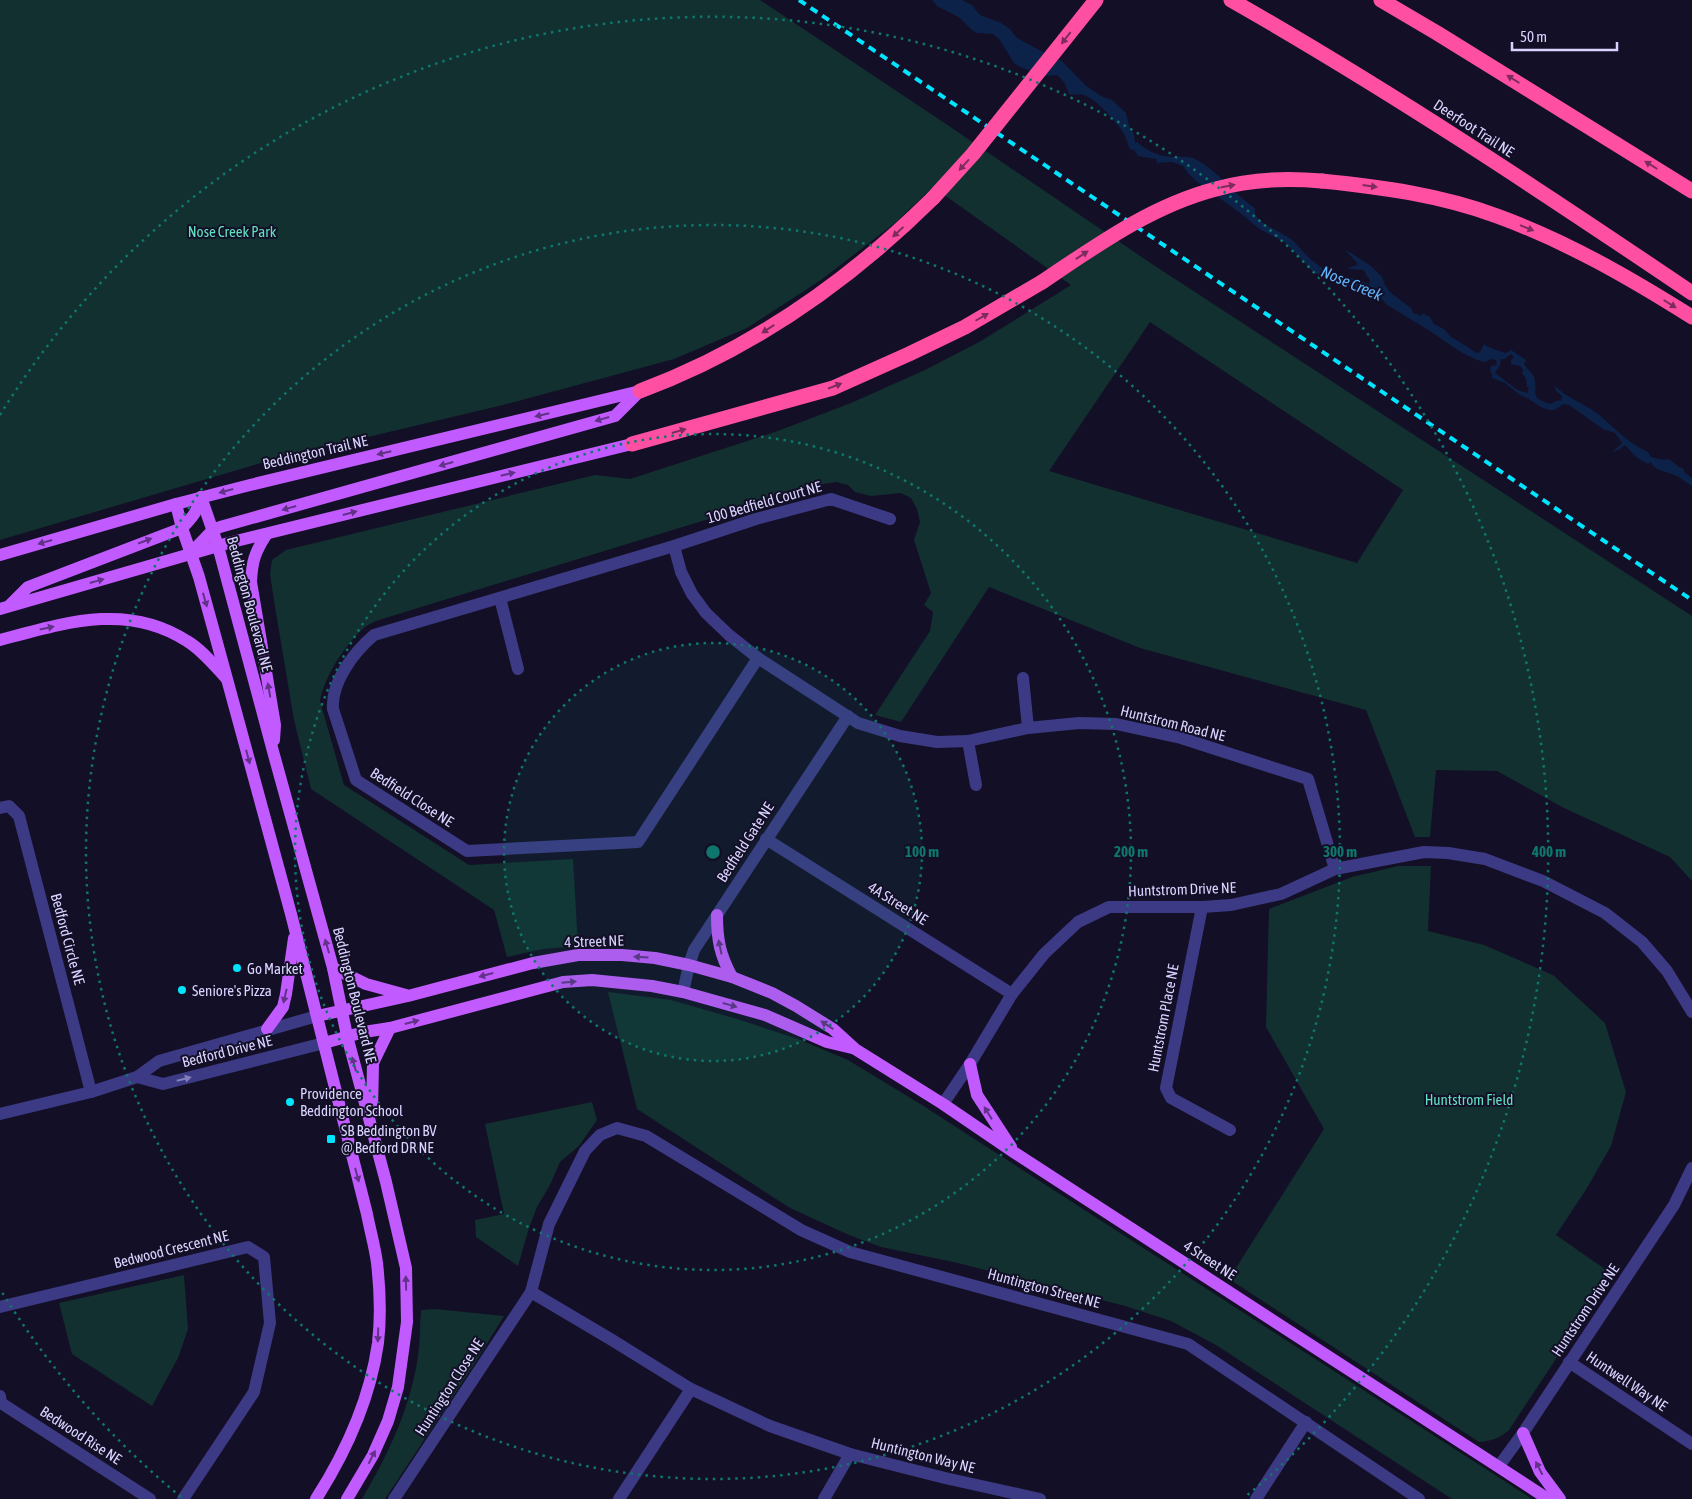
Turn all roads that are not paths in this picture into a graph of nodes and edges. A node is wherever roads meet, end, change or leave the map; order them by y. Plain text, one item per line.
1 (1096, 0) edge
2 (1231, 0) edge
3 (1381, 0) edge
4 (1692, 191) edge
5 (1692, 294) edge
6 (1692, 317) edge
7 (640, 391) junction
8 (632, 444) joint
9 (201, 497) junction
10 (176, 504) junction
11 (890, 520) dead end
12 (182, 528) junction
13 (213, 530) junction
14 (266, 534) junction
15 (218, 546) junction
16 (674, 546) junction
17 (190, 554) junction
18 (0, 555) edge
19 (500, 598) junction
20 (4, 608) edge
21 (0, 640) edge
22 (758, 658) junction
23 (518, 668) dead end
24 (1023, 678) dead end
25 (227, 679) junction
26 (848, 716) junction
27 (1028, 728) junction
28 (968, 741) junction
29 (274, 755) junction
30 (976, 785) dead end
31 (0, 808) edge
32 (766, 840) junction
33 (1335, 869) junction
34 (1202, 907) junction
35 (717, 915) junction
36 (295, 931) junction
37 (689, 965) junction
38 (333, 968) junction
39 (732, 977) junction
40 (683, 992) junction
41 (1012, 994) junction
42 (408, 996) junction
43 (342, 1010) junction
44 (1692, 1012) edge
45 (317, 1016) junction
46 (390, 1028) junction
47 (267, 1029) junction
48 (347, 1036) junction
49 (324, 1042) junction
50 (855, 1049) junction
51 (970, 1064) junction
52 (137, 1077) junction
53 (91, 1092) junction
54 (943, 1104) junction
55 (0, 1114) edge
56 (371, 1125) junction
57 (1230, 1130) dead end
58 (646, 1136) joint
59 (1015, 1153) junction
60 (1692, 1168) edge
61 (531, 1292) junction
62 (0, 1307) edge
63 (1569, 1362) junction
64 (691, 1389) junction
65 (0, 1396) edge
66 (1306, 1422) junction
67 (1523, 1433) junction
68 (1692, 1444) edge
69 (850, 1454) junction
70 (1499, 1466) junction
71 (150, 1499) edge
72 (183, 1499) edge
73 (316, 1499) edge
74 (348, 1499) edge
75 (394, 1499) edge
76 (619, 1499) edge
77 (824, 1499) edge
78 (1040, 1499) edge
79 (1256, 1499) edge
80 (1420, 1499) edge
81 (1548, 1499) edge
82 (1560, 1499) edge

1 -> 7 highway, bridge
2 - 5 highway, Deerfoot Trail NE
4 -> 3 highway
8 -> 6 highway, bridge
7 -> 9 main road, Beddington Trail NE
7 -> 13 main road
14 -> 8 main road
9 - 10 main road, Beddington Trail NE
9 - 12 main road
9 - 13 main road, Beddington Boulevard NE
10 - 12 main road
10 -> 18 main road, Beddington Trail NE
11 - 16 street, 100 Bedfield Court NE
12 - 17 main road
20 -> 12 main road
13 - 15 main road, Beddington Boulevard NE
13 - 17 main road
14 - 15 main road
29 -> 14 main road
15 - 17 main road
15 - 29 main road, Beddington Boulevard NE
16 - 19 street, Bedfield Close NE
16 - 22 street
20 -> 17 main road
17 -> 25 main road
19 - 22 street, Bedfield Close NE
19 - 23 street
21 -> 25 main road
22 - 26 street
24 - 27 street
25 -> 36 main road
26 - 28 street, Huntstrom Road NE
26 - 32 street, Bedfield Gate NE
27 - 28 street, Huntstrom Road NE
27 - 33 street, Huntstrom Road NE
28 - 30 street
38 -> 29 main road, Beddington Boulevard NE
31 - 53 street, Bedford Circle NE
32 - 35 street, Bedfield Gate NE
32 - 41 street, 4A Street NE
33 - 34 street, Huntstrom Drive NE
33 - 44 street, Huntstrom Drive NE
34 - 41 street, Huntstrom Drive NE
34 - 57 street, Huntstrom Place NE
35 - 37 street, Bedfield Gate NE
39 -> 35 main road
36 - 45 main road
36 -> 47 main road
37 - 39 main road, 4 Street NE
37 - 40 street, Bedfield Gate NE
37 -> 42 main road, 4 Street NE
38 - 42 main road
38 - 43 main road, Beddington Boulevard NE
50 -> 39 main road, 4 Street NE
46 -> 40 main road, 4 Street NE
40 -> 50 main road, 4 Street NE
41 - 51 street, Huntstrom Drive NE
42 - 43 main road, 4 Street NE
43 - 45 main road, 4 Street NE
43 - 48 main road, Beddington Boulevard NE
45 - 47 street, Bedford Drive NE
45 - 49 main road
46 - 48 main road, 4 Street NE
46 - 56 main road
47 - 52 street, Bedford Drive NE
48 - 49 main road, 4 Street NE
56 -> 48 main road, Beddington Boulevard NE
52 -> 49 street, Bedford Drive NE
49 -> 73 main road
50 - 54 main road, 4 Street NE
51 - 54 street, Huntstrom Drive NE
59 -> 51 main road
52 - 53 street, Bedford Drive NE
53 - 55 street, Bedford Drive NE
54 - 59 main road, 4 Street NE
74 -> 56 main road, Beddington Boulevard NE
58 - 61 street, Huntington Close NE
58 - 66 street, Huntington Street NE
59 - 70 main road, 4 Street NE
60 - 63 street, Huntstrom Drive NE
61 - 64 street
61 - 75 street, Huntington Close NE
62 - 72 street, Bedwood Crescent NE
63 - 67 street, Huntstrom Drive NE
63 - 68 street, Huntwell Way NE
64 - 69 street
64 - 76 street
65 - 71 street, Bedwood Rise NE
66 - 79 street
66 - 80 street, Huntington Street NE
67 - 70 street, Huntstrom Drive NE
82 -> 67 main road
69 - 77 street, Huntington Way NE
69 - 78 street, Huntington Way NE
70 - 81 main road, 4 Street NE

